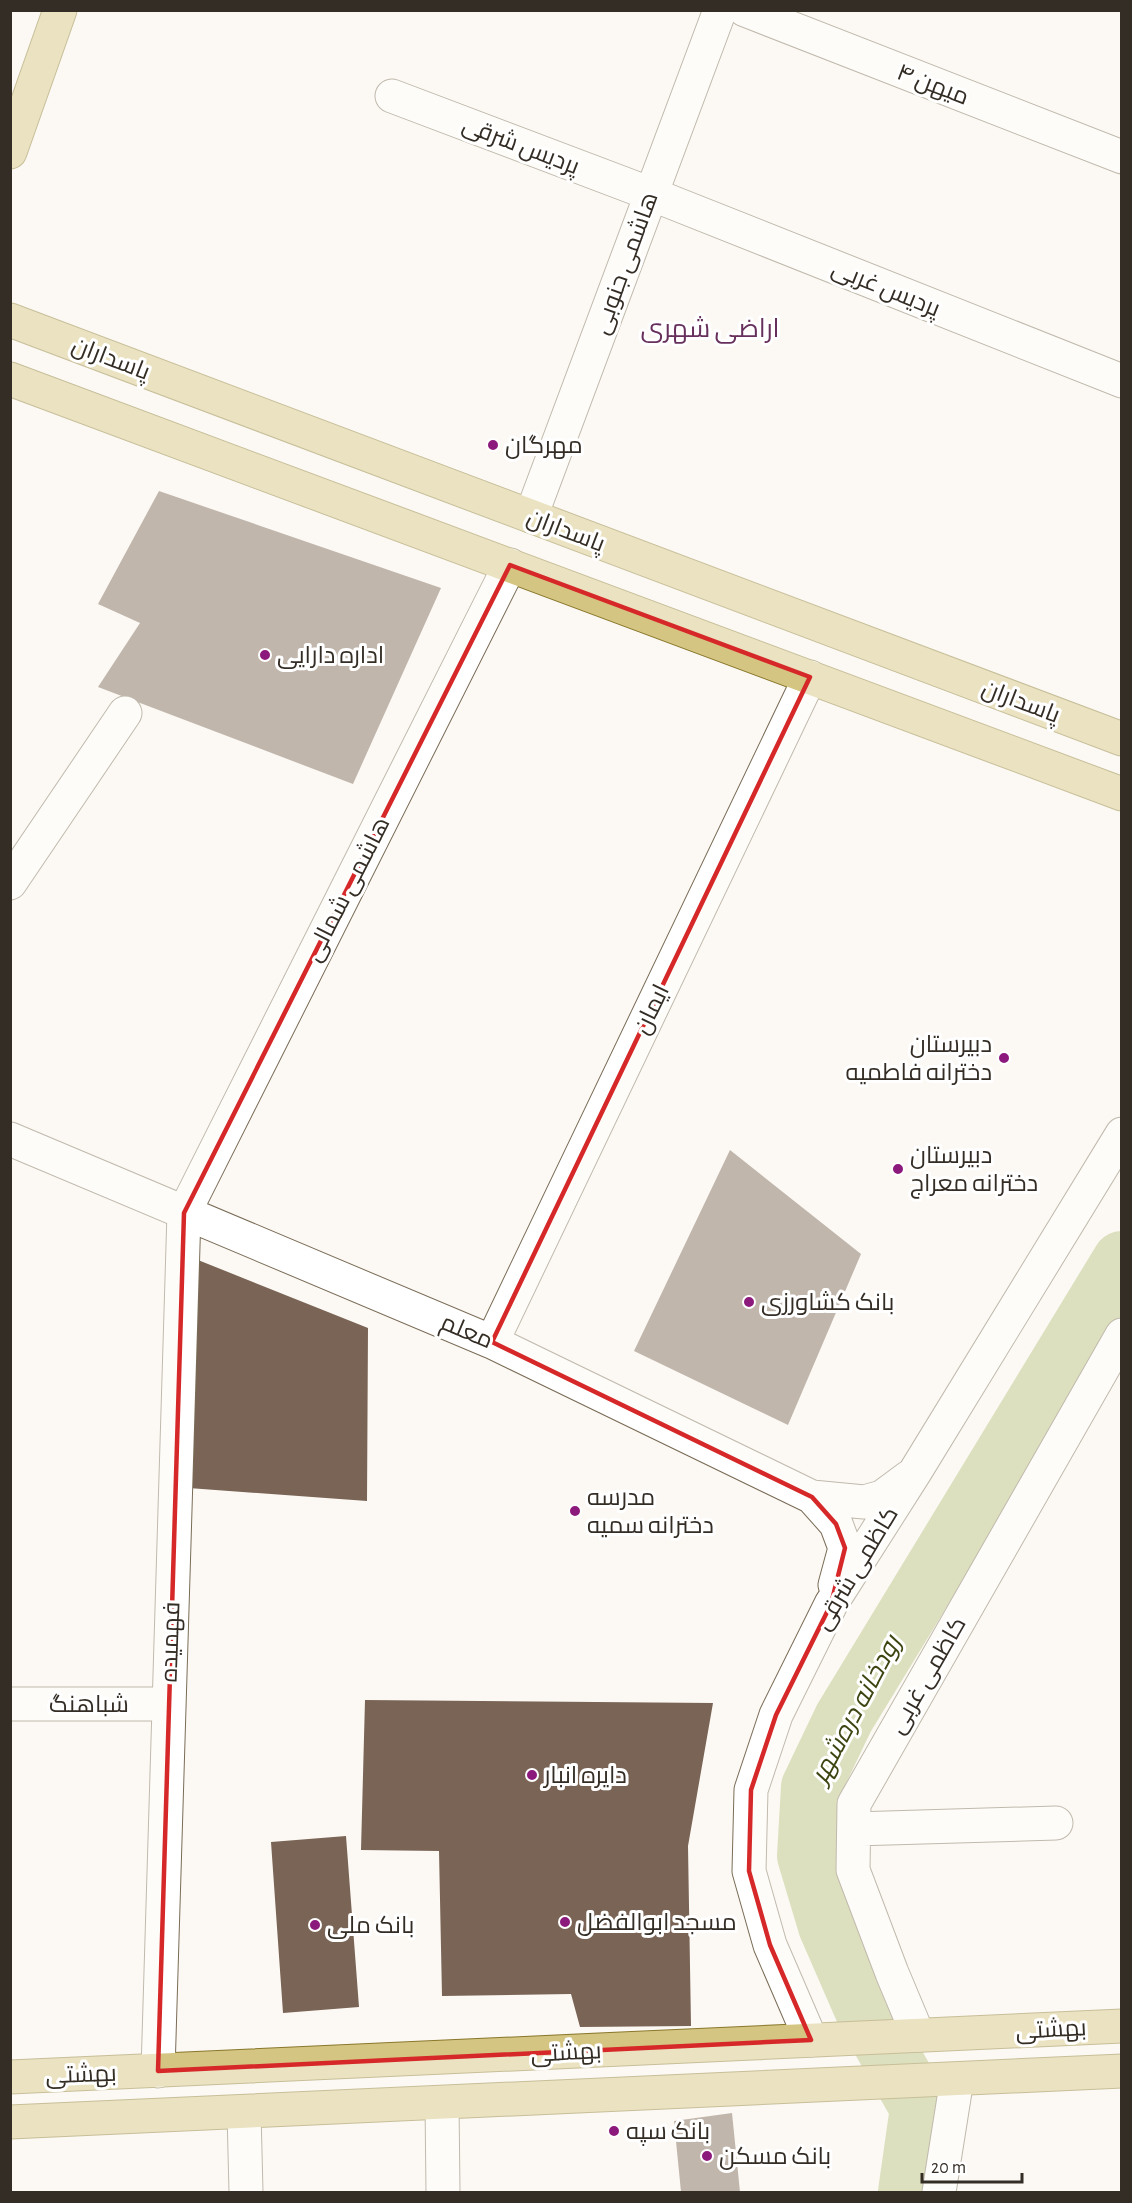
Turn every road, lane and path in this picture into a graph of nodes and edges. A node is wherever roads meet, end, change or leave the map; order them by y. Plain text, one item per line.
1 (60, 10) edge
2 (720, 10) edge
3 (745, 10) edge
4 (392, 96) dead end
5 (10, 152) edge
6 (1122, 157) edge
7 (651, 195) junction
8 (10, 320) edge
9 (10, 379) edge
10 (1122, 381) edge
11 (531, 516) junction
12 (510, 566) junction
13 (810, 677) junction
14 (125, 713) dead end
15 (1122, 739) edge
16 (1122, 794) edge
17 (10, 883) edge
18 (1122, 1134) edge
19 (10, 1139) edge
20 (184, 1213) junction
21 (1122, 1335) edge
22 (492, 1342) junction
23 (915, 1472) junction
24 (812, 1497) junction
25 (831, 1605) junction
26 (10, 1704) edge
27 (168, 1704) junction
28 (1056, 1823) dead end
29 (854, 1829) junction
30 (1122, 2026) edge
31 (956, 2033) junction
32 (918, 2035) junction
33 (811, 2040) junction
34 (158, 2071) junction
35 (1122, 2071) edge
36 (10, 2077) edge
37 (957, 2079) junction
38 (813, 2085) junction
39 (442, 2103) junction
40 (244, 2112) junction
41 (10, 2122) edge
42 (246, 2193) edge
43 (443, 2193) edge
44 (939, 2193) edge

1 - 5 main road
2 - 7 street, هاشمی جنوبی
3 - 6 street, میهن ۴
4 - 7 street, پردیس شرقی
7 - 10 street, پردیس غربی
7 - 11 street, هاشمی جنوبی
8 - 11 main road, پاسداران
9 - 12 main road
11 - 12 main road
11 - 15 main road, پاسداران
12 - 13 main road
12 - 20 street, هاشمی شمالی
13 - 16 main road
13 - 22 street, ایمان
14 - 17 street
18 - 23 street, کاظمی شرقی
19 - 20 street, معلم
20 - 22 street, معلم
20 - 27 street, فهمیده
21 - 29 street, کاظمی غربی
22 - 24 street, معلم
23 - 24 street, معلم
23 - 25 street, کاظمی شرقی
24 - 25 street
25 - 33 street, کاظمی شرقی
26 - 27 street, شباهنگ
27 - 34 street, فهمیده
28 - 29 street
29 - 32 street, کاظمی غربی
30 - 31 main road, بهشتی
31 - 32 main road, بهشتی
31 - 37 main road
32 - 33 main road, بهشتی
33 - 34 main road, بهشتی
33 - 38 main road
34 - 36 main road, بهشتی
35 - 37 main road, بهشتی
37 - 38 main road, بهشتی
37 - 44 street
38 - 39 main road, بهشتی
39 - 40 main road, بهشتی
39 - 43 street
40 - 41 main road, بهشتی
40 - 42 street

